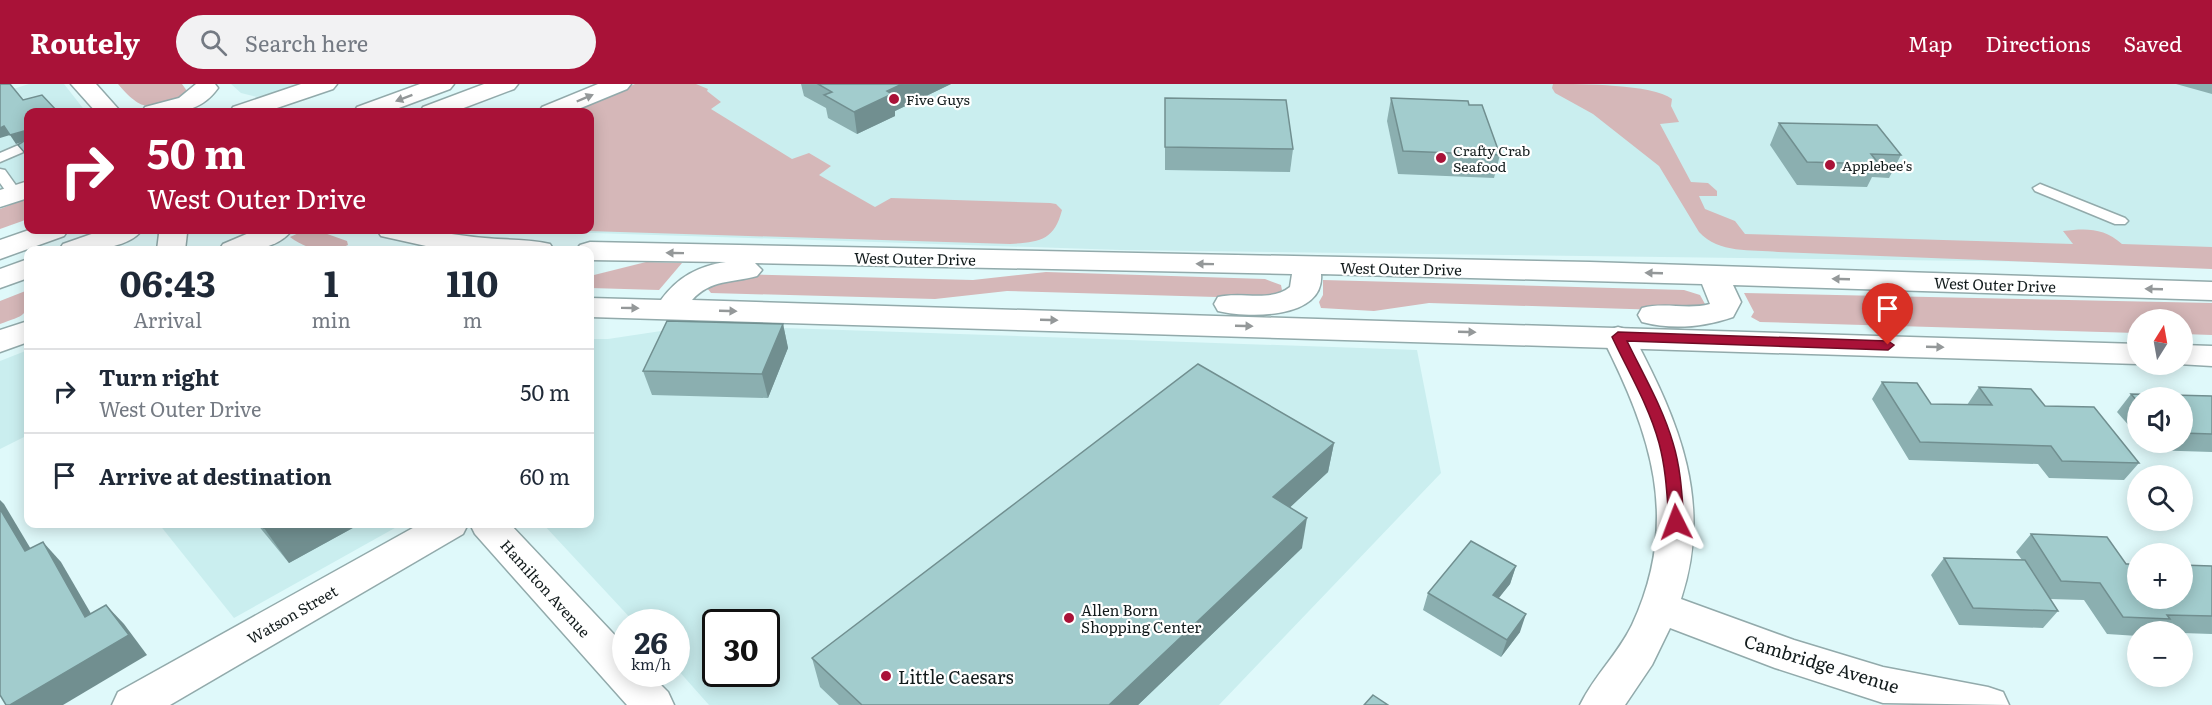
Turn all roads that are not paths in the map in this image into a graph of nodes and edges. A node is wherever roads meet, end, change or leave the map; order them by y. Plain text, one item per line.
1 (83, 84) edge
2 (325, 84) edge
3 (442, 84) edge
4 (506, 84) edge
5 (619, 84) edge
6 (204, 86) edge
7 (300, 102) edge
8 (105, 108) edge
9 (169, 108) edge
10 (228, 108) edge
11 (265, 108) edge
12 (377, 108) edge
13 (443, 108) edge
14 (561, 108) edge
15 (24, 147) edge
16 (0, 158) edge
17 (2040, 188) dead end
18 (2120, 221) dead end
19 (43, 234) edge
20 (117, 234) edge
21 (268, 234) edge
22 (405, 234) edge
23 (244, 243) edge
24 (85, 246) edge
25 (468, 246) edge
26 (0, 250) edge
27 (594, 252) edge
28 (642, 253) junction
29 (1026, 260) junction
30 (594, 265) edge
31 (1306, 266) junction
32 (24, 270) edge
33 (1713, 275) junction
34 (0, 279) edge
35 (2212, 291) edge
36 (594, 308) edge
37 (670, 309) junction
38 (935, 317) junction
39 (1388, 330) junction
40 (24, 333) edge
41 (1618, 337) junction
42 (0, 342) edge
43 (2127, 354) edge
44 (2193, 355) edge
45 (2212, 356) edge
46 (443, 528) edge
47 (492, 528) edge
48 (1660, 607) junction
49 (133, 705) edge
50 (653, 705) edge
51 (1600, 705) edge
52 (1988, 705) edge

1 - 8 main road
2 - 7 main road
3 -> 12 main road
4 - 13 main road
14 -> 5 main road
6 - 9 main road
6 - 10 main road
7 - 11 main road
15 - 16 lane
17 - 18 lane
19 - 26 main road
20 - 24 main road
21 - 23 main road
22 - 25 main road
27 - 28 main road, West Outer Drive
29 -> 28 main road, West Outer Drive
28 - 30 main road
31 -> 29 main road, West Outer Drive
29 - 37 main road
33 -> 31 main road, West Outer Drive
31 - 38 main road
32 - 34 main road
35 -> 33 main road, West Outer Drive
33 - 39 main road
36 -> 37 main road
37 -> 38 main road
38 -> 39 main road
39 -> 41 main road
40 - 42 main road
41 -> 43 main road
41 - 48 main road
44 - 45 main road
46 - 49 main road, Watson Street
47 - 50 main road, Hamilton Avenue
48 - 51 main road
48 - 52 main road, Cambridge Avenue

